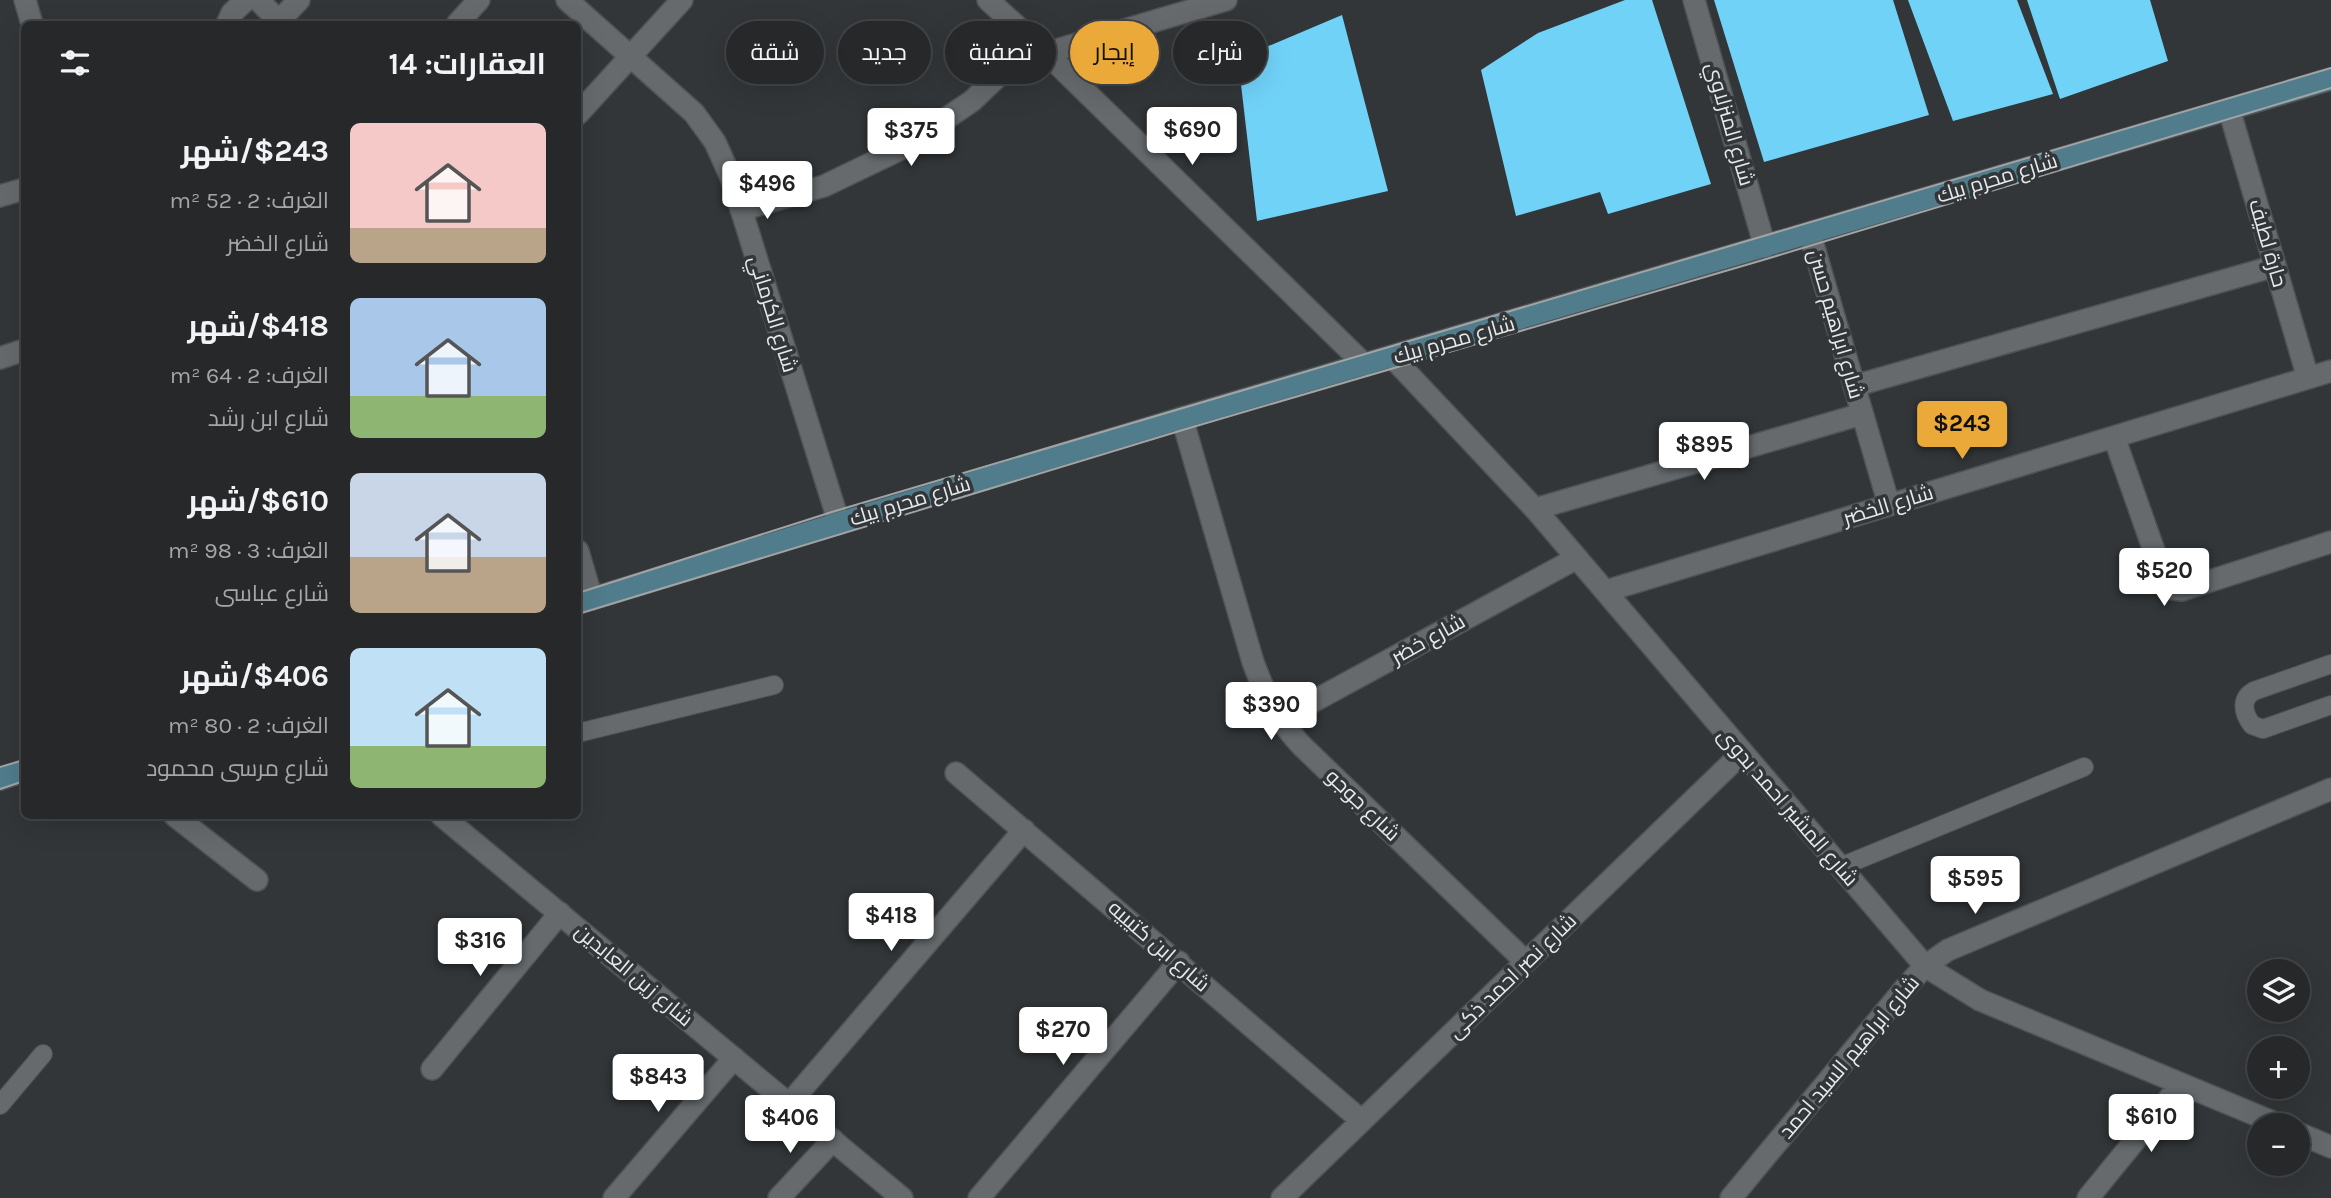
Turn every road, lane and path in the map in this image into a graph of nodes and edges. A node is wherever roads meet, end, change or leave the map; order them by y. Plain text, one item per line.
1 (25, 0) edge
2 (246, 0) edge
3 (258, 0) edge
4 (299, 0) edge
5 (479, 0) edge
6 (567, 0) edge
7 (682, 0) edge
8 (988, 0) edge
9 (1226, 0) edge
10 (1694, 0) edge
11 (31, 21) edge
12 (228, 21) edge
13 (278, 21) edge
14 (282, 21) edge
15 (460, 21) edge
16 (1011, 21) edge
17 (1056, 44) edge
18 (631, 56) junction
19 (1056, 64) edge
20 (2331, 79) edge
21 (994, 84) edge
22 (2229, 109) junction
23 (581, 111) edge
24 (21, 190) edge
25 (0, 197) edge
26 (741, 209) junction
27 (1810, 234) junction
28 (1765, 247) junction
29 (2275, 266) junction
30 (21, 351) edge
31 (0, 358) edge
32 (1393, 358) junction
33 (1366, 365) junction
34 (2331, 371) edge
35 (2308, 378) junction
36 (1854, 386) junction
37 (1862, 414) junction
38 (1182, 418) junction
39 (2114, 437) junction
40 (1889, 505) junction
41 (1535, 509) junction
42 (839, 523) junction
43 (2331, 542) edge
44 (1577, 558) junction
45 (581, 572) edge
46 (1605, 591) junction
47 (585, 601) edge
48 (2331, 664) edge
49 (774, 685) dead end
50 (2331, 705) edge
51 (1279, 720) junction
52 (581, 732) edge
53 (1742, 753) junction
54 (2084, 767) dead end
55 (21, 772) edge
56 (956, 773) dead end
57 (0, 779) edge
58 (2331, 789) edge
59 (179, 819) edge
60 (449, 819) edge
61 (1024, 830) junction
62 (1840, 867) junction
63 (257, 880) dead end
64 (560, 913) junction
65 (1179, 962) junction
66 (1527, 962) junction
67 (1925, 966) junction
68 (43, 1054) dead end
69 (734, 1058) junction
70 (432, 1069) dead end
71 (2181, 1084) junction
72 (789, 1104) junction
73 (0, 1105) edge
74 (2251, 1113) edge
75 (1362, 1121) junction
76 (2310, 1138) edge
77 (833, 1140) junction
78 (2331, 1147) edge
79 (614, 1198) edge
80 (779, 1198) edge
81 (902, 1198) edge
82 (979, 1198) edge
83 (1282, 1198) edge
84 (1731, 1198) edge
85 (2088, 1198) edge

1 - 11 street
2 - 12 street
3 - 13 street
4 - 14 street
5 - 15 street
6 - 18 street, شارع الكرماني
7 - 18 street
8 - 16 street
9 - 17 street
10 - 28 street, شارع المنزلاوي
18 - 23 street
18 - 26 street, شارع الكرماني
19 - 33 street
20 - 22 main road, شارع محرم بيك
21 - 26 street
22 - 27 main road, شارع محرم بيك
22 - 29 street, حارة لطيف
24 - 25 street
26 - 42 street, شارع الكرماني
27 - 28 main road, شارع محرم بيك
27 - 36 street, شارع ابراهيم حسن
28 - 32 main road, شارع محرم بيك
29 - 35 street, حارة لطيف
29 - 36 street
30 - 31 street
32 - 33 main road, شارع محرم بيك
32 - 41 street, شارع المشير احمد بدوى
33 - 38 main road, شارع محرم بيك
34 - 35 street, شارع الخضر
35 - 39 street, شارع الخضر
36 - 37 street, شارع ابراهيم حسن
37 - 40 street, شارع ابراهيم حسن
37 - 41 street, شارع ابراهيم حسن
38 - 42 main road, شارع محرم بيك
38 - 51 street, شارع جوجو
39 - 40 street, شارع الخضر
39 - 43 street
40 - 46 street, شارع الخضر
41 - 44 street, شارع المشير احمد بدوى
42 - 47 main road, شارع محرم بيك
44 - 46 street, شارع المشير احمد بدوى
44 - 51 street, شارع خضر
45 - 47 street
46 - 53 street, شارع المشير احمد بدوى
48 - 50 lane
49 - 52 lane
51 - 66 street, شارع جوجو
53 - 62 street, شارع المشير احمد بدوى
53 - 66 street, شارع نصر احمد ذكى
54 - 62 lane
55 - 57 main road
56 - 61 street, شارع ابن كتيبيه
58 - 67 street, شارع ابراهيم السيد احمد
59 - 63 street
60 - 64 street, شارع زين العابدين
61 - 65 street, شارع ابن كتيبيه
61 - 72 street
62 - 67 street, شارع المشير احمد بدوى
64 - 69 street, شارع زين العابدين
64 - 70 street, شارع زين العابدين
65 - 75 street, شارع ابن كتيبيه
65 - 82 street
66 - 75 street, شارع نصر احمد ذكى
67 - 71 street, شارع المشير احمد بدوى
67 - 84 street, شارع ابراهيم السيد احمد
68 - 73 lane
69 - 72 street, شارع زين العابدين
69 - 79 street
71 - 74 street, شارع المشير احمد بدوى
71 - 85 street
72 - 77 street, شارع زين العابدين
75 - 83 street, شارع نصر احمد ذكى
76 - 78 street
77 - 80 street
77 - 81 street, شارع زين العابدين

